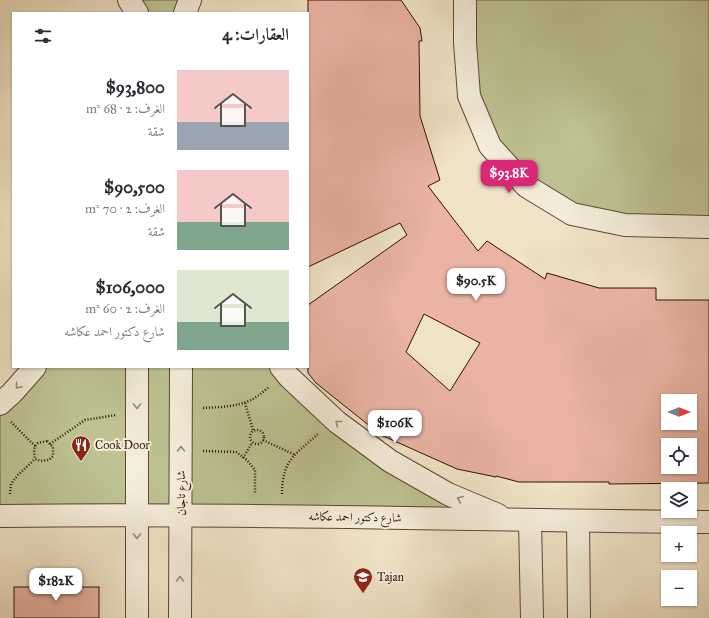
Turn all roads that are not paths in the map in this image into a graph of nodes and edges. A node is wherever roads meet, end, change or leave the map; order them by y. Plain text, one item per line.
1 (130, 0) edge
2 (139, 0) edge
3 (182, 0) edge
4 (190, 0) edge
5 (465, 0) edge
6 (137, 12) edge
7 (138, 12) edge
8 (184, 12) edge
9 (184, 12) edge
10 (709, 227) edge
11 (34, 368) edge
12 (137, 368) edge
13 (181, 368) edge
14 (283, 370) edge
15 (5, 413) edge
16 (137, 514) junction
17 (4, 515) edge
18 (180, 515) junction
19 (519, 520) junction
20 (578, 521) junction
21 (709, 522) edge
22 (137, 618) edge
23 (180, 618) edge
24 (532, 618) edge
25 (579, 618) edge

1 - 6 street
2 - 7 street
3 - 8 street
4 - 9 street
5 - 10 street
11 -> 15 street
12 -> 16 street
18 -> 13 street, شارع تاجان
19 -> 14 street
16 - 17 street, شارع دكتور احمد عكاشه
16 - 18 street, شارع دكتور احمد عكاشه
16 -> 22 street
18 - 19 street, شارع دكتور احمد عكاشه
23 -> 18 street, شارع تاجان
19 - 20 street, شارع دكتور احمد عكاشه
19 - 24 street
20 - 21 street, شارع دكتور احمد عكاشه
20 - 25 street

